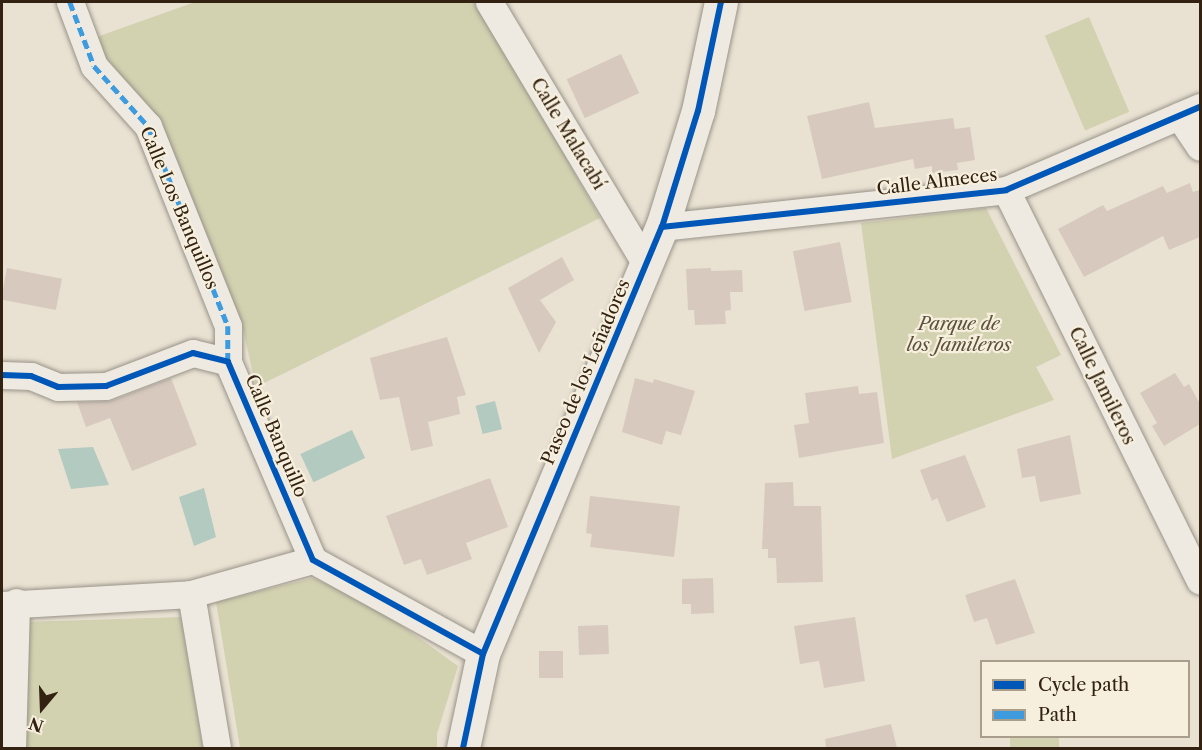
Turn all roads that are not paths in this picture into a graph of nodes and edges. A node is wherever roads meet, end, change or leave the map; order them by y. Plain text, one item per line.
1 (70, 2) edge
2 (489, 2) edge
3 (721, 2) edge
4 (1190, 112) edge
5 (1200, 147) edge
6 (1005, 190) junction
7 (662, 227) junction
8 (647, 266) junction
9 (228, 362) junction
10 (2, 375) edge
11 (314, 560) junction
12 (1200, 581) edge
13 (191, 594) junction
14 (7, 601) edge
15 (483, 654) junction
16 (12, 748) edge
17 (217, 748) edge
18 (463, 748) edge

1 - 9 street, Calle Los Banquillos
2 - 8 street, Calle Malacabí
3 - 7 street, Paseo de los Leñadores
4 - 5 street
4 - 6 street, Calle Almeces
6 - 7 street, Calle Almeces
6 - 12 street, Calle Jamileros
7 - 8 street, Paseo de los Leñadores
8 - 15 street, Paseo de los Leñadores
9 - 10 street, Calle Banquillo
9 - 11 street, Calle Banquillo
11 - 13 street
11 - 15 street
13 - 14 street
13 - 17 street
14 - 16 street
15 - 18 street, Paseo de los Leñadores

